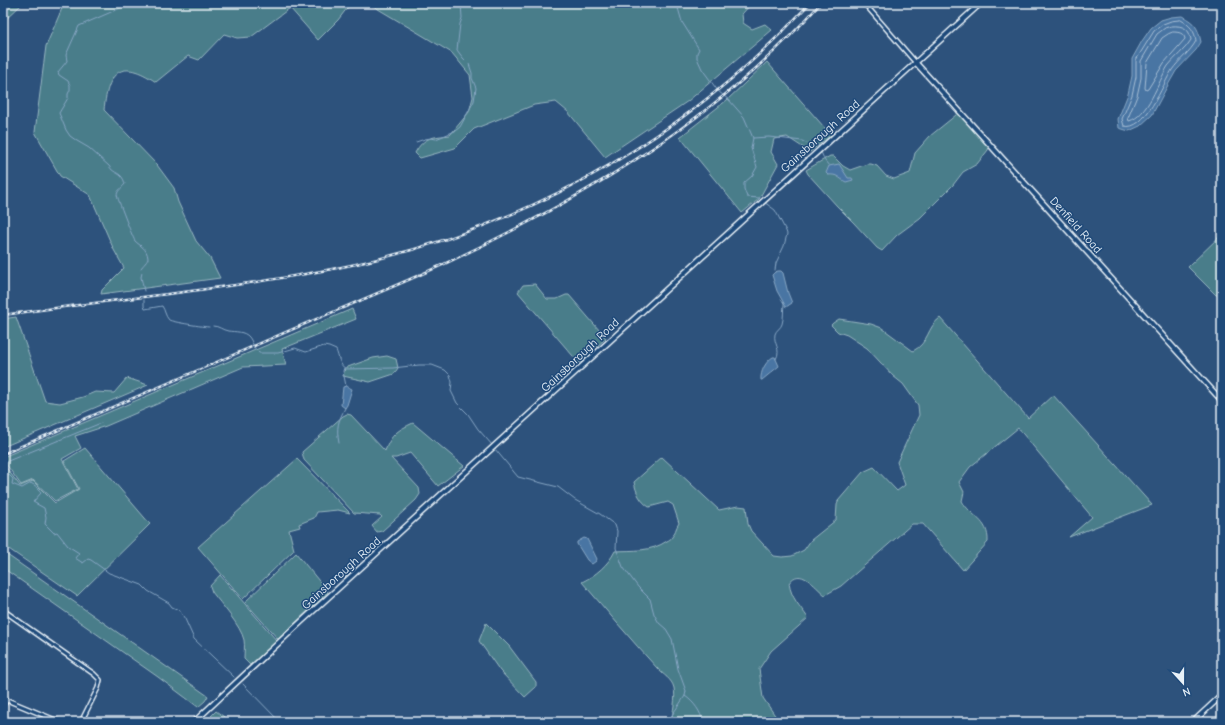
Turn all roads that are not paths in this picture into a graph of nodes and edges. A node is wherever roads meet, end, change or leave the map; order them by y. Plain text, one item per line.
1 (864, 3) edge
2 (981, 3) edge
3 (916, 63) junction
4 (1222, 401) edge
5 (3, 610) edge
6 (3, 695) edge
7 (1222, 695) edge
8 (7, 700) junction
9 (3, 706) edge
10 (58, 722) edge
11 (81, 722) edge
12 (194, 722) edge
13 (1193, 722) edge

1 - 3 street
2 - 3 main road, Gainsborough Road
3 - 4 main road, Denfield Road
3 - 12 main road, Gainsborough Road
5 - 11 street
6 - 8 street
7 - 13 main road
8 - 9 street
8 - 10 street

